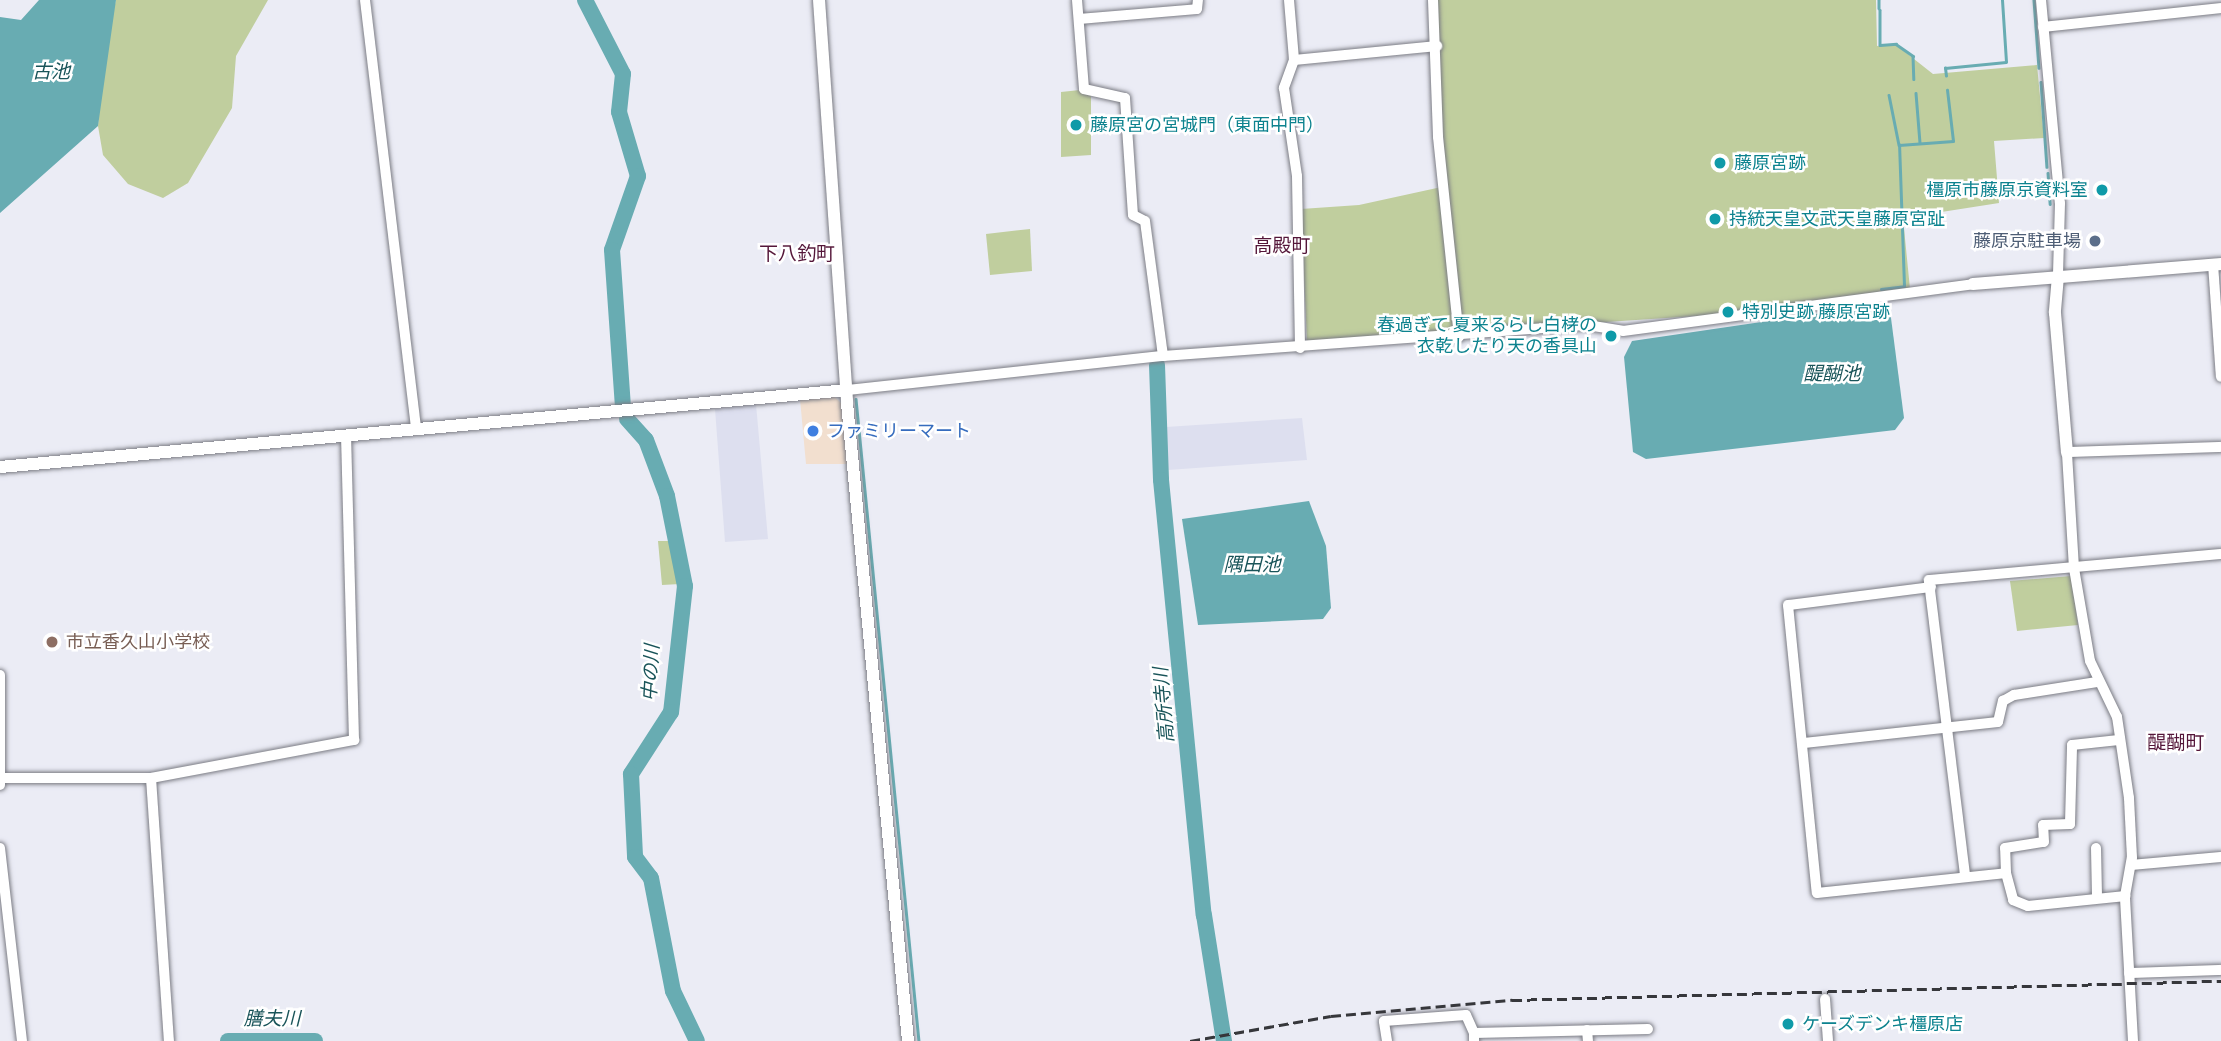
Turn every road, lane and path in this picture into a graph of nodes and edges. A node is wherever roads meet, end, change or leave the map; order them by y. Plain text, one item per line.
1 (365, 0) edge
2 (819, 0) edge
3 (1077, 0) edge
4 (1198, 0) edge
5 (1289, 0) edge
6 (1433, 0) edge
7 (2041, 0) edge
8 (2221, 8) edge
9 (1079, 19) junction
10 (2043, 27) junction
11 (1437, 46) junction
12 (1294, 60) junction
13 (2217, 264) edge
14 (2058, 276) junction
15 (1973, 284) joint
16 (1459, 337) junction
17 (1300, 348) junction
18 (1163, 356) junction
19 (2221, 377) edge
20 (848, 390) junction
21 (416, 430) junction
22 (346, 436) junction
23 (2221, 447) edge
24 (2067, 452) junction
25 (0, 467) edge
26 (2221, 554) edge
27 (2074, 568) junction
28 (1931, 587) junction
29 (0, 675) edge
30 (2097, 682) junction
31 (1951, 724) junction
32 (2119, 740) junction
33 (1804, 743) junction
34 (151, 778) junction
35 (2, 781) edge
36 (0, 848) edge
37 (2096, 848) dead end
38 (2221, 858) edge
39 (2131, 865) junction
40 (2006, 873) junction
41 (1965, 875) junction
42 (2125, 896) junction
43 (2097, 897) junction
44 (2221, 970) edge
45 (2129, 973) junction
46 (1825, 999) dead end
47 (1648, 1029) dead end
48 (1588, 1036) edge
49 (1474, 1037) edge
50 (1533, 1038) edge
51 (22, 1041) edge
52 (169, 1041) edge
53 (908, 1041) edge
54 (1387, 1041) edge
55 (1828, 1041) edge
56 (2133, 1041) edge

1 - 21 street
2 - 20 street
3 - 9 street
4 - 9 street
5 - 12 street
6 - 11 street
7 - 10 street
8 - 10 street
9 - 18 street
10 - 14 street
11 - 12 street
11 - 16 street
12 - 17 street
13 - 14 street
13 - 19 street
14 - 15 street
14 - 24 street
15 - 16 street
16 - 17 street
17 - 18 street
18 - 20 street
20 - 21 street
20 - 53 street
21 - 22 street
22 - 25 street
22 - 34 street
23 - 24 street
24 - 27 street
26 - 27 street
27 - 28 street
27 - 30 street
28 - 31 street
28 - 33 street
29 - 35 street
30 - 31 street
30 - 32 street
31 - 33 street
31 - 41 street
32 - 39 street
32 - 40 street
33 - 41 street
34 - 35 street
34 - 52 street
36 - 51 street
37 - 43 street
38 - 39 street
39 - 42 street
40 - 41 street
40 - 43 street
42 - 43 street
42 - 45 street
44 - 45 street
45 - 56 street
46 - 55 street
47 - 48 street
48 - 50 street
49 - 50 street
49 - 54 street

